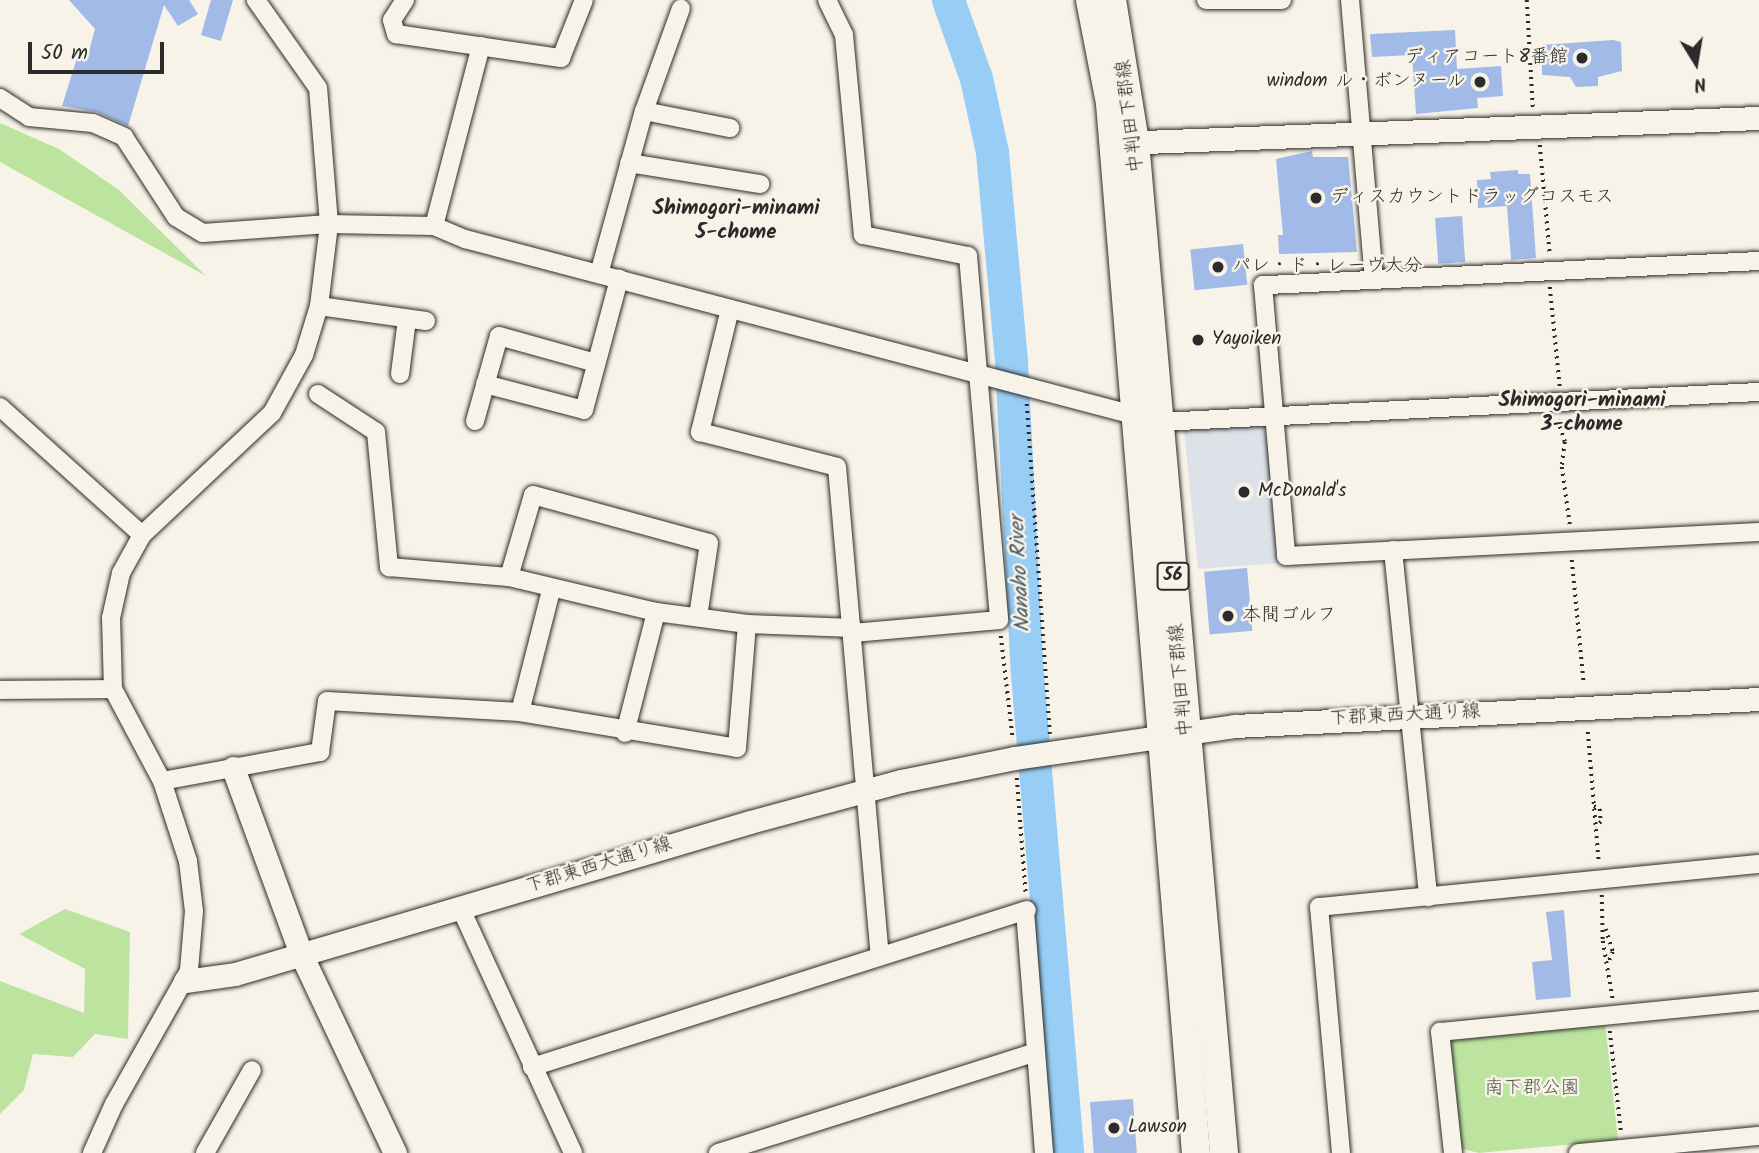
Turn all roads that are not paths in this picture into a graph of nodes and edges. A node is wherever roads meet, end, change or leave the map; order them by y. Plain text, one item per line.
1 (256, 0) edge
2 (405, 0) edge
3 (584, 0) edge
4 (827, 0) edge
5 (1090, 0) edge
6 (1112, 0) edge
7 (1206, 0) edge
8 (1282, 0) edge
9 (1350, 0) edge
10 (681, 8) dead end
11 (481, 46) junction
12 (0, 98) edge
13 (644, 111) junction
14 (1759, 118) edge
15 (730, 128) dead end
16 (1361, 133) junction
17 (1124, 143) junction
18 (629, 163) junction
19 (760, 184) dead end
20 (328, 224) junction
21 (435, 226) junction
22 (1759, 261) edge
23 (599, 274) junction
24 (619, 279) junction
25 (1374, 280) junction
26 (320, 306) junction
27 (730, 309) junction
28 (407, 319) junction
29 (426, 321) dead end
30 (596, 363) junction
31 (400, 374) dead end
32 (984, 376) junction
33 (485, 384) junction
34 (1759, 392) edge
35 (318, 394) dead end
36 (0, 407) edge
37 (1274, 416) junction
38 (1147, 419) junction
39 (475, 421) dead end
40 (1759, 532) edge
41 (142, 535) junction
42 (1393, 551) junction
43 (509, 577) junction
44 (551, 590) junction
45 (656, 612) junction
46 (698, 617) junction
47 (747, 624) junction
48 (854, 631) junction
49 (113, 689) junction
50 (0, 690) edge
51 (1759, 699) edge
52 (520, 712) junction
53 (1410, 715) junction
54 (1175, 732) junction
55 (625, 733) junction
56 (233, 768) junction
57 (162, 781) junction
58 (866, 791) junction
59 (1759, 864) edge
60 (1428, 897) junction
61 (460, 907) junction
62 (300, 954) junction
63 (880, 954) junction
64 (185, 981) junction
65 (1759, 1001) edge
66 (1034, 1053) junction
67 (532, 1067) junction
68 (252, 1070) dead end
69 (1759, 1136) edge
70 (92, 1153) edge
71 (205, 1153) edge
72 (395, 1153) edge
73 (573, 1153) edge
74 (718, 1153) edge
75 (1044, 1153) edge
76 (1196, 1153) edge
77 (1224, 1153) edge
78 (1341, 1153) edge
79 (1453, 1153) edge
80 (1578, 1153) edge

1 - 20 street
2 - 11 street
3 - 11 street
4 - 32 street
5 - 17 main road, 中判田下郡線 / 56
6 - 17 main road, 中判田下郡線 / 56
7 - 8 street
9 - 16 street
10 - 13 street
11 - 21 street
12 - 20 street
13 - 15 street
13 - 18 street
14 - 16 street
16 - 17 street
16 - 25 street
17 - 38 main road, 中判田下郡線 / 56
18 - 19 street
18 - 23 street
20 - 21 street
20 - 26 street
21 - 23 street
22 - 25 street
23 - 24 street
24 - 27 street
24 - 30 street
25 - 37 street
26 - 28 street
26 - 41 street
27 - 32 street
27 - 48 street
28 - 29 street
28 - 31 street
30 - 33 street
30 - 33 street
32 - 38 street
32 - 48 street
33 - 39 street
34 - 37 street
35 - 43 street
36 - 41 street
37 - 38 street
37 - 42 street
38 - 54 main road, 中判田下郡線 / 56
40 - 42 street
41 - 49 street
42 - 53 street
43 - 44 street
43 - 46 street
44 - 45 street
44 - 52 street
45 - 46 street
45 - 55 street
46 - 47 street
47 - 48 street
47 - 55 street
48 - 58 street
49 - 50 street
49 - 57 street
51 - 53 street, 下郡東西大通り線
52 - 55 street
52 - 56 street
53 - 54 street, 下郡東西大通り線
53 - 60 street
54 - 58 street, 下郡東西大通り線
54 - 76 main road, 中判田下郡線 / 56
54 - 77 main road, 中判田下郡線 / 56
56 - 57 street
56 - 62 street
57 - 64 street
58 - 61 street, 下郡東西大通り線
58 - 63 street
59 - 60 street
60 - 78 street
61 - 62 street, 下郡東西大通り線
61 - 67 street
62 - 64 street, 下郡東西大通り線
62 - 72 street
63 - 66 street
63 - 67 street
64 - 70 street
65 - 79 street
66 - 74 street
66 - 75 street
67 - 73 street
68 - 71 street
69 - 80 street

